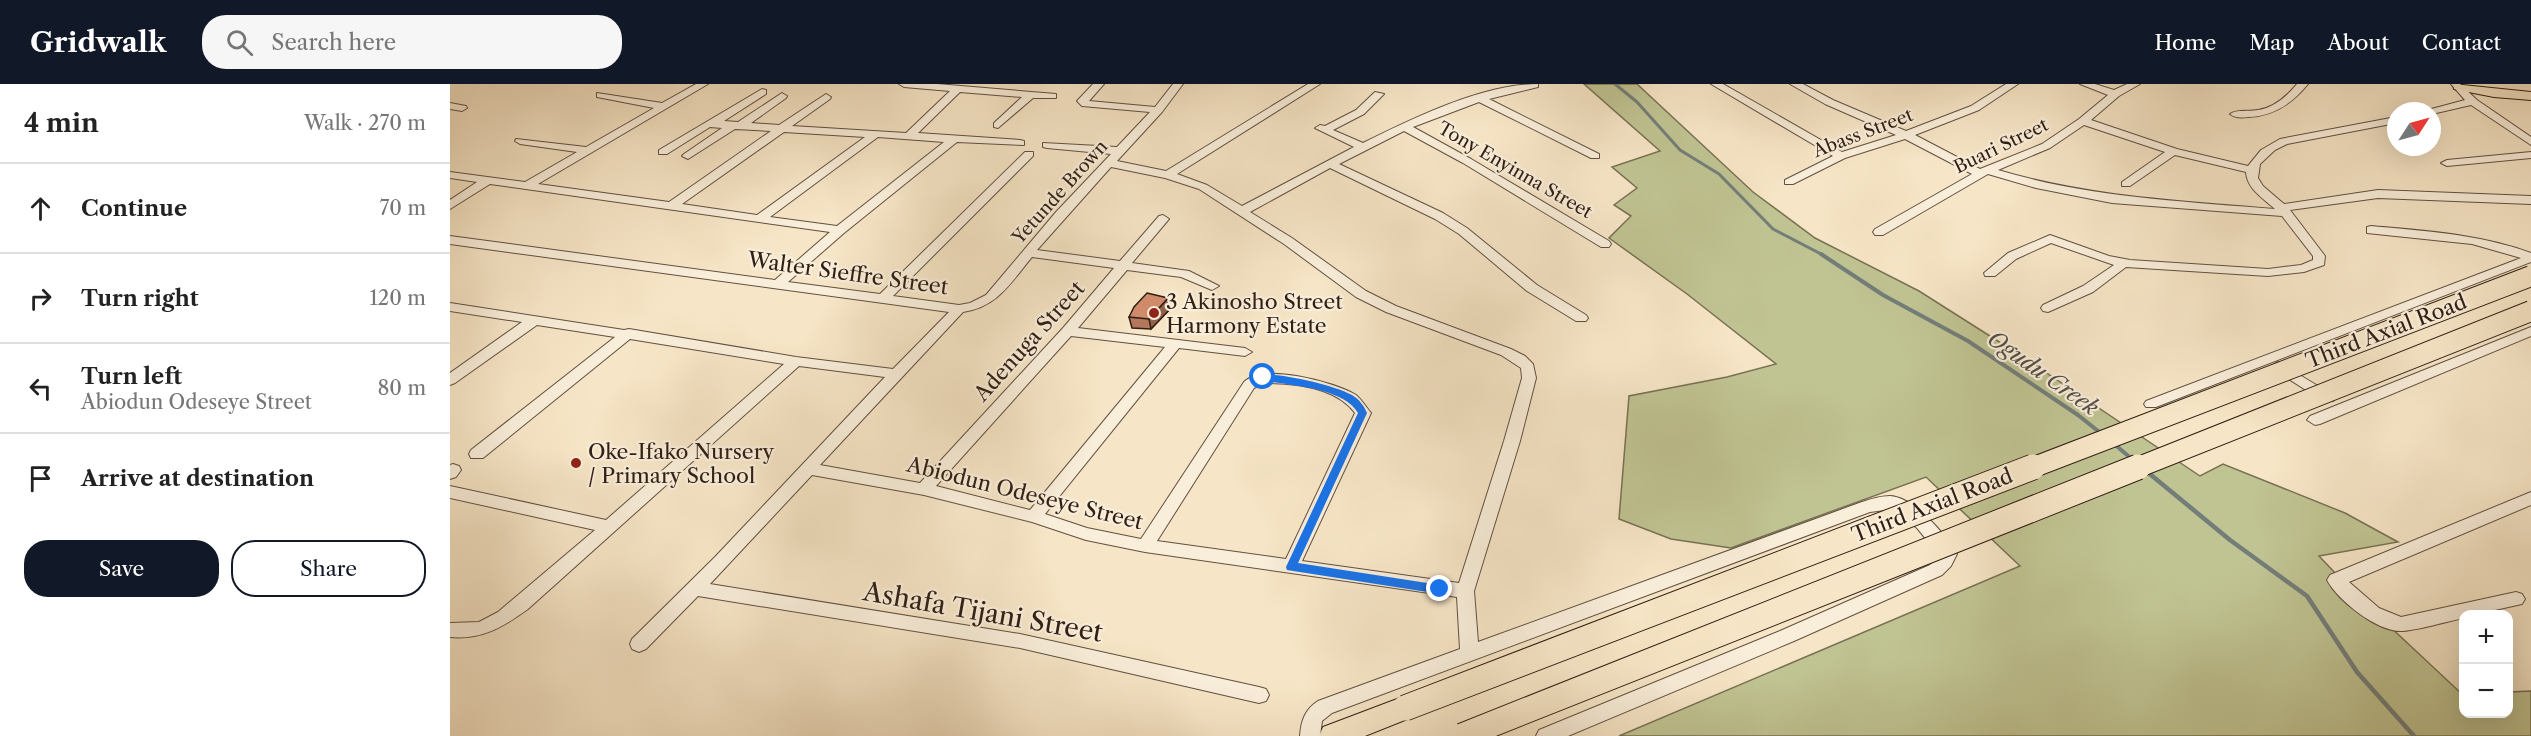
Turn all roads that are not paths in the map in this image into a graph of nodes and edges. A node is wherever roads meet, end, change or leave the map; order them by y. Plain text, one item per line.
1 (703, 84) edge
2 (904, 84) edge
3 (1099, 84) edge
4 (1178, 84) edge
5 (1315, 84) edge
6 (1716, 84) edge
7 (1795, 84) edge
8 (2013, 84) edge
9 (2085, 84) edge
10 (2135, 84) edge
11 (2303, 84) edge
12 (2472, 84) edge
13 (1534, 85) edge
14 (2457, 85) edge
15 (958, 89) junction
16 (762, 92) dead end
17 (601, 94) dead end
18 (1379, 94) dead end
19 (2115, 94) junction
20 (1030, 95) junction
21 (2531, 95) edge
22 (782, 96) dead end
23 (1052, 96) dead end
24 (826, 97) dead end
25 (1478, 97) junction
26 (2473, 102) junction
27 (450, 106) edge
28 (661, 106) junction
29 (462, 108) dead end
30 (2441, 109) edge
31 (1158, 110) junction
32 (2235, 114) dead end
33 (2084, 121) junction
34 (691, 122) dead end
35 (2387, 122) edge
36 (710, 124) junction
37 (998, 125) dead end
38 (736, 126) junction
39 (1406, 128) junction
40 (784, 129) junction
41 (874, 135) junction
42 (910, 135) junction
43 (1906, 135) junction
44 (954, 139) junction
45 (520, 141) dead end
46 (2531, 142) edge
47 (1020, 143) dead end
48 (1047, 146) dead end
49 (1364, 147) junction
50 (585, 150) junction
51 (1120, 151) junction
52 (2174, 151) junction
53 (663, 152) dead end
54 (1029, 154) dead end
55 (2531, 155) edge
56 (688, 156) dead end
57 (1595, 156) dead end
58 (1841, 156) junction
59 (1110, 163) junction
60 (2447, 163) dead end
61 (1331, 164) junction
62 (2252, 170) junction
63 (1984, 172) junction
64 (450, 175) edge
65 (1168, 175) junction
66 (487, 181) junction
67 (1789, 182) dead end
68 (2126, 184) dead end
69 (526, 186) junction
70 (2531, 200) edge
71 (450, 205) edge
72 (671, 206) junction
73 (1242, 211) junction
74 (2283, 211) junction
75 (759, 219) junction
76 (1163, 219) dead end
77 (840, 230) junction
78 (2371, 230) dead end
79 (1879, 232) dead end
80 (450, 240) edge
81 (1605, 244) dead end
82 (1030, 253) junction
83 (2531, 258) edge
84 (2123, 263) junction
85 (1125, 264) junction
86 (1990, 273) dead end
87 (2531, 276) edge
88 (777, 285) junction
89 (1212, 286) dead end
90 (883, 299) junction
91 (450, 307) edge
92 (2048, 308) dead end
93 (959, 309) junction
94 (2531, 312) edge
95 (1581, 318) dead end
96 (536, 319) junction
97 (1068, 331) junction
98 (2531, 331) edge
99 (629, 333) junction
100 (1174, 345) junction
101 (1245, 352) dead end
102 (2269, 358) junction
103 (796, 361) junction
104 (895, 374) junction
105 (450, 380) edge
106 (2151, 404) dead end
107 (2347, 406) junction
108 (2315, 420) dead end
109 (477, 454) dead end
110 (809, 469) junction
111 (924, 489) junction
112 (450, 492) edge
113 (2531, 498) edge
114 (1034, 517) junction
115 (609, 527) junction
116 (1145, 546) junction
117 (1291, 567) junction
118 (696, 589) junction
119 (1465, 591) junction
120 (2516, 599) dead end
121 (450, 630) edge
122 (639, 644) dead end
123 (1470, 654) junction
124 (1259, 694) dead end
125 (1310, 736) edge
126 (1333, 736) edge
127 (1462, 736) edge
128 (1546, 736) edge

1 - 28 street
2 - 15 street
3 - 31 street
4 - 31 street, Yetunde Brown
5 - 65 street
6 - 58 street
7 - 43 street
8 - 43 street, Abass Street
9 - 19 street
10 - 19 street, Buari Street
11 - 32 street
12 - 21 main road
13 - 25 street
14 - 21 main road
14 - 26 street
15 - 20 street
15 - 42 street
16 - 36 street
17 - 28 street
18 - 49 street
19 - 33 street, Buari Street
20 - 23 street
20 - 37 street
22 - 38 street
24 - 40 street
25 - 39 street
25 - 57 street
26 - 30 street
26 - 46 street
27 - 29 street
28 - 50 street
31 - 51 street, Yetunde Brown
33 - 52 street
33 - 63 street, Buari Street
34 - 36 street
35 - 62 street
36 - 38 street
36 - 53 street
38 - 40 street
38 - 56 street
39 - 49 street
39 - 81 street, Tony Enyinna Street
40 - 41 street
40 - 72 street
41 - 42 street
41 - 75 street
42 - 44 street
43 - 58 street, Abass Street
43 - 63 street
44 - 47 street
44 - 77 street
45 - 50 street
48 - 51 street
49 - 61 street
50 - 69 street
51 - 59 street, Yetunde Brown
52 - 62 street
52 - 68 street
54 - 90 street
55 - 60 street
58 - 67 street, Abass Street
59 - 65 street
59 - 82 street, Yetunde Brown
61 - 73 street
61 - 95 street
62 - 74 street
63 - 74 street
63 - 79 street, Buari Street
64 - 66 street
65 - 73 street
66 - 69 street
66 - 71 street
69 - 72 street
70 - 74 street
72 - 75 street
73 - 119 street
74 - 84 street
75 - 77 street
76 - 85 street, Adenuga Street
77 - 88 street
78 - 83 street
80 - 88 street, Walter Sieffre Street
82 - 85 street
82 - 93 street, Yetunde Brown
83 - 102 street
84 - 86 street
84 - 92 street
85 - 89 street
85 - 97 street, Adenuga Street
87 - 126 highway, Third Axial Road, bridge
88 - 90 street, Walter Sieffre Street
90 - 93 street, Walter Sieffre Street
91 - 96 street
93 - 104 street, Walter Sieffre Street
94 - 127 highway, Third Axial Road, bridge
96 - 99 street
96 - 105 street
97 - 100 street
97 - 111 street, Adenuga Street
98 - 107 street
99 - 103 street
99 - 109 street
100 - 101 street
100 - 114 street
102 - 106 street
102 - 107 street
103 - 104 street
103 - 115 street
104 - 110 street, Walter Sieffre Street
107 - 108 street
110 - 111 street, Abiodun Odeseye Street
110 - 118 street, Walter Sieffre Street
111 - 114 street, Abiodun Odeseye Street
112 - 115 street
113 - 120 street
114 - 116 street, Abiodun Odeseye Street
115 - 121 street
116 - 117 street, Abiodun Odeseye Street
116 - 117 street
117 - 119 street, Abiodun Odeseye Street
118 - 122 street, Walter Sieffre Street
118 - 124 street, Ashafa Tijani Street
119 - 123 street
123 - 125 street
123 - 128 street

